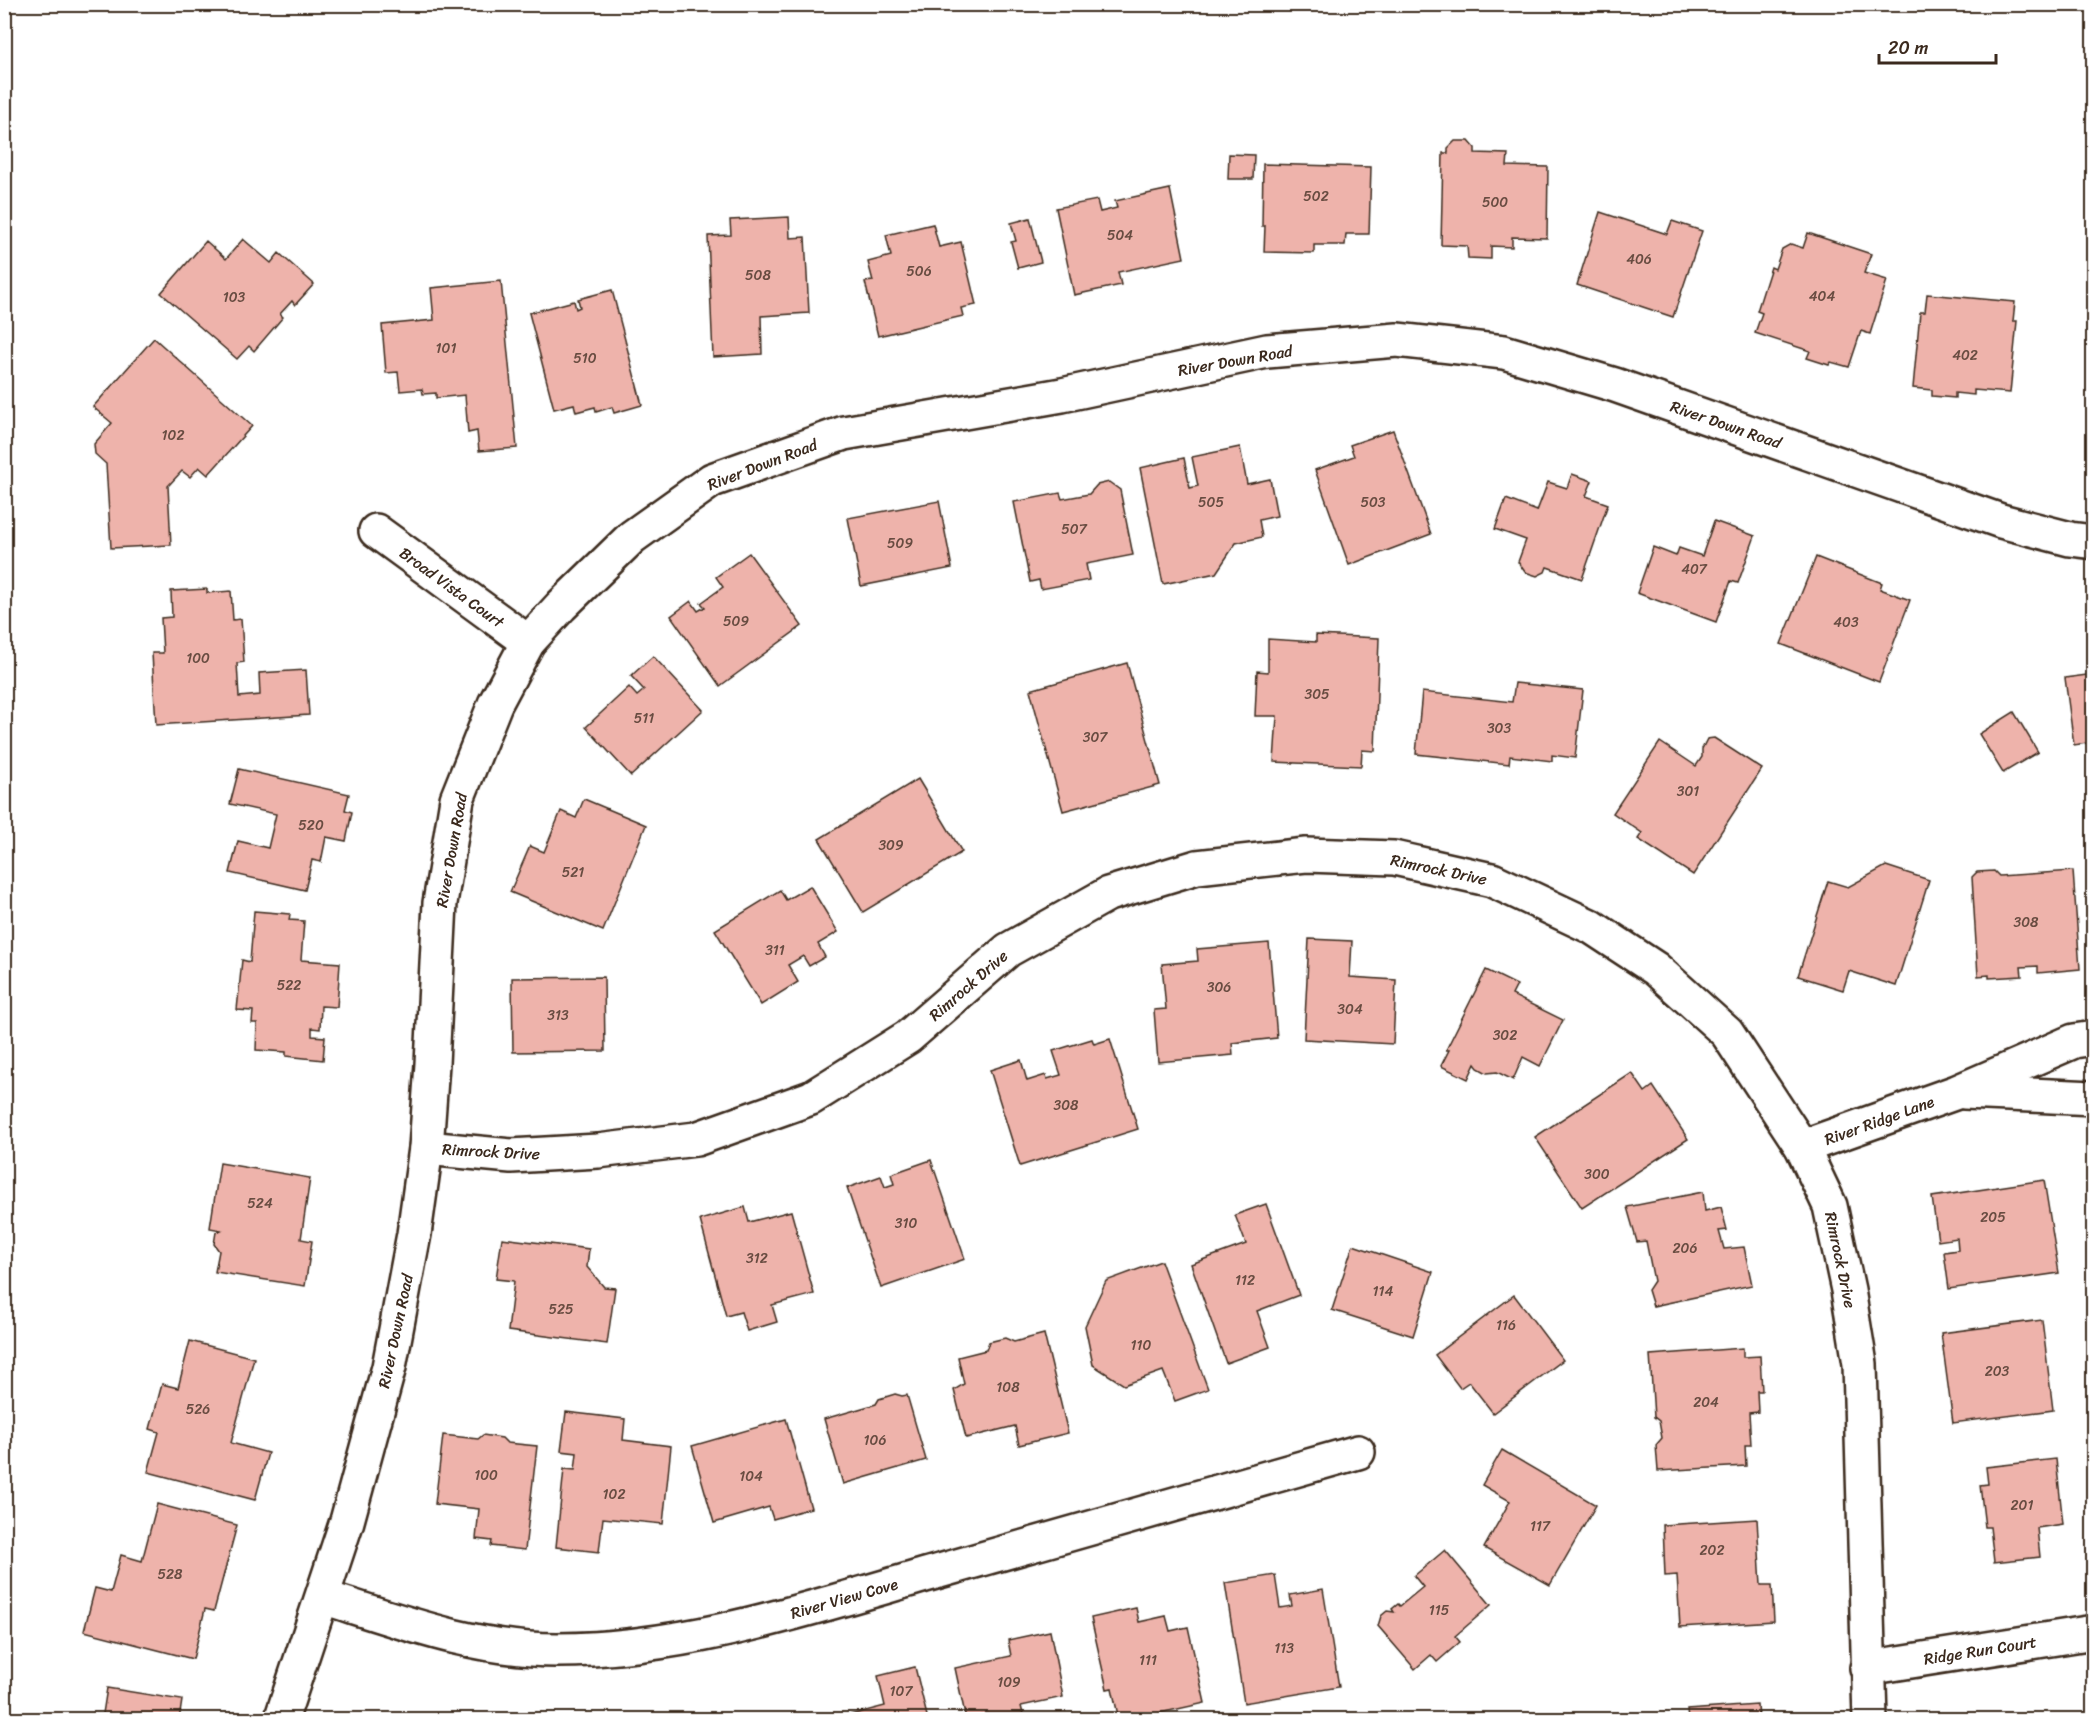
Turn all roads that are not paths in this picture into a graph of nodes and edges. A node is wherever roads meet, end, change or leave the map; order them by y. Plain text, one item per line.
1 (376, 531) dead end
2 (2094, 542) edge
3 (528, 642) junction
4 (2094, 1038) edge
5 (1957, 1092) junction
6 (2094, 1098) edge
7 (1802, 1147) junction
8 (426, 1148) junction
9 (1358, 1452) dead end
10 (323, 1597) junction
11 (2094, 1632) edge
12 (1867, 1668) junction
13 (281, 1719) edge
14 (1870, 1719) edge

1 - 3 street, Broad Vista Court
2 - 3 street, River Down Road
3 - 8 street, River Down Road
4 - 5 street, River Ridge Lane
5 - 6 street, River Ridge Lane
5 - 7 street, River Ridge Lane
7 - 8 street, Rimrock Drive
7 - 12 street, Rimrock Drive
8 - 10 street, River Down Road
9 - 10 street, River View Cove
10 - 13 street, River Down Road
11 - 12 street, Ridge Run Court
12 - 14 street, Rimrock Drive

